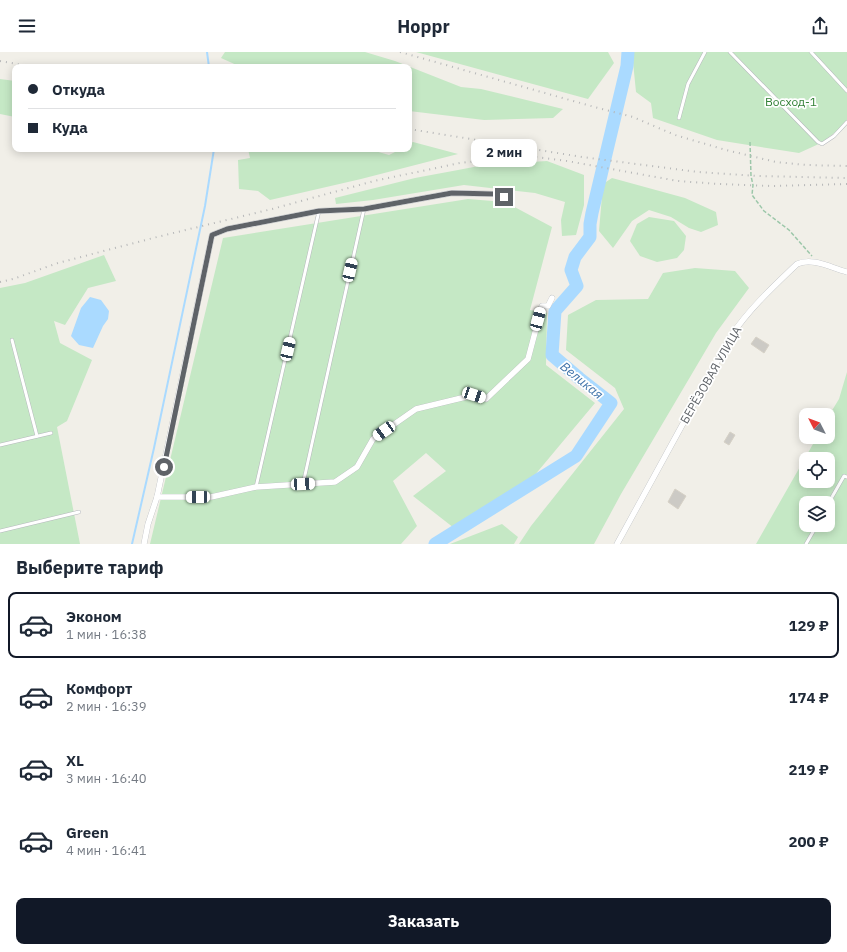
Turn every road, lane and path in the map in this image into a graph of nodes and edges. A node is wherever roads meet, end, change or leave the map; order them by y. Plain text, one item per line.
1 (705, 52) edge
2 (730, 52) edge
3 (811, 52) edge
4 (847, 90) edge
5 (679, 118) dead end
6 (847, 122) edge
7 (750, 142) dead end
8 (504, 197) dead end
9 (364, 209) junction
10 (319, 211) junction
11 (818, 263) junction
12 (847, 272) edge
13 (552, 298) dead end
14 (12, 340) dead end
15 (51, 433) dead end
16 (37, 436) junction
17 (0, 445) edge
18 (847, 477) edge
19 (303, 484) junction
20 (256, 487) junction
21 (833, 496) edge
22 (157, 497) junction
23 (80, 512) dead end
24 (0, 532) edge
25 (813, 532) edge
26 (144, 544) edge
27 (616, 544) edge
28 (806, 544) edge

1 - 5 lane
2 - 6 lane
3 - 4 lane
7 - 11 path
8 - 9 street
9 - 10 street
9 - 19 lane
10 - 20 lane
10 - 22 street
11 - 12 street, БЕРЁЗОВАЯ УЛИЦА
11 - 27 street, БЕРЁЗОВАЯ УЛИЦА
13 - 19 street
14 - 16 lane
15 - 16 lane
16 - 17 lane
18 - 21 lane
19 - 20 street
20 - 22 street
22 - 26 street
23 - 24 lane
25 - 28 lane

